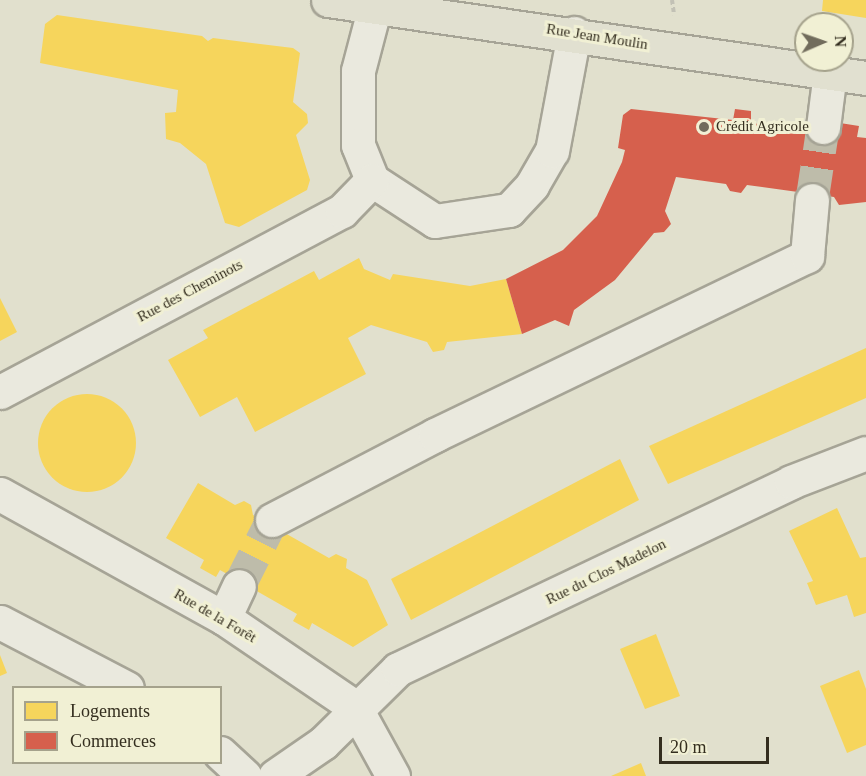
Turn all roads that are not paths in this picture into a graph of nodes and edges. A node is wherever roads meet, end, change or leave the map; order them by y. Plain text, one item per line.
1 (328, 0) edge
2 (375, 6) junction
3 (574, 33) junction
4 (794, 67) edge
5 (830, 72) joint
6 (866, 78) edge
7 (823, 127) tunnel mouth
8 (372, 180) junction
9 (812, 200) tunnel mouth
10 (0, 392) edge
11 (866, 453) edge
12 (0, 494) edge
13 (272, 520) tunnel mouth
14 (239, 586) tunnel mouth
15 (224, 618) junction
16 (0, 622) edge
17 (125, 686) edge
18 (355, 707) junction
19 (222, 755) edge
20 (245, 776) edge
21 (275, 776) edge
22 (393, 776) edge

1 - 2 main road, Rue Jean Moulin
2 - 3 main road, Rue Jean Moulin
2 - 8 street
3 - 4 main road, Rue Jean Moulin
3 - 8 street
5 - 6 main road, Rue Jean Moulin
5 - 7 street
8 - 10 street, Rue des Cheminots
9 - 13 street
11 - 18 street, Rue du Clos Madelon
12 - 15 street, Rue de la Forêt
14 - 15 street
15 - 18 street, Rue de la Forêt
16 - 17 street
18 - 21 street, Rue du Clos Madelon
18 - 22 street, Rue de la Forêt
19 - 20 street

